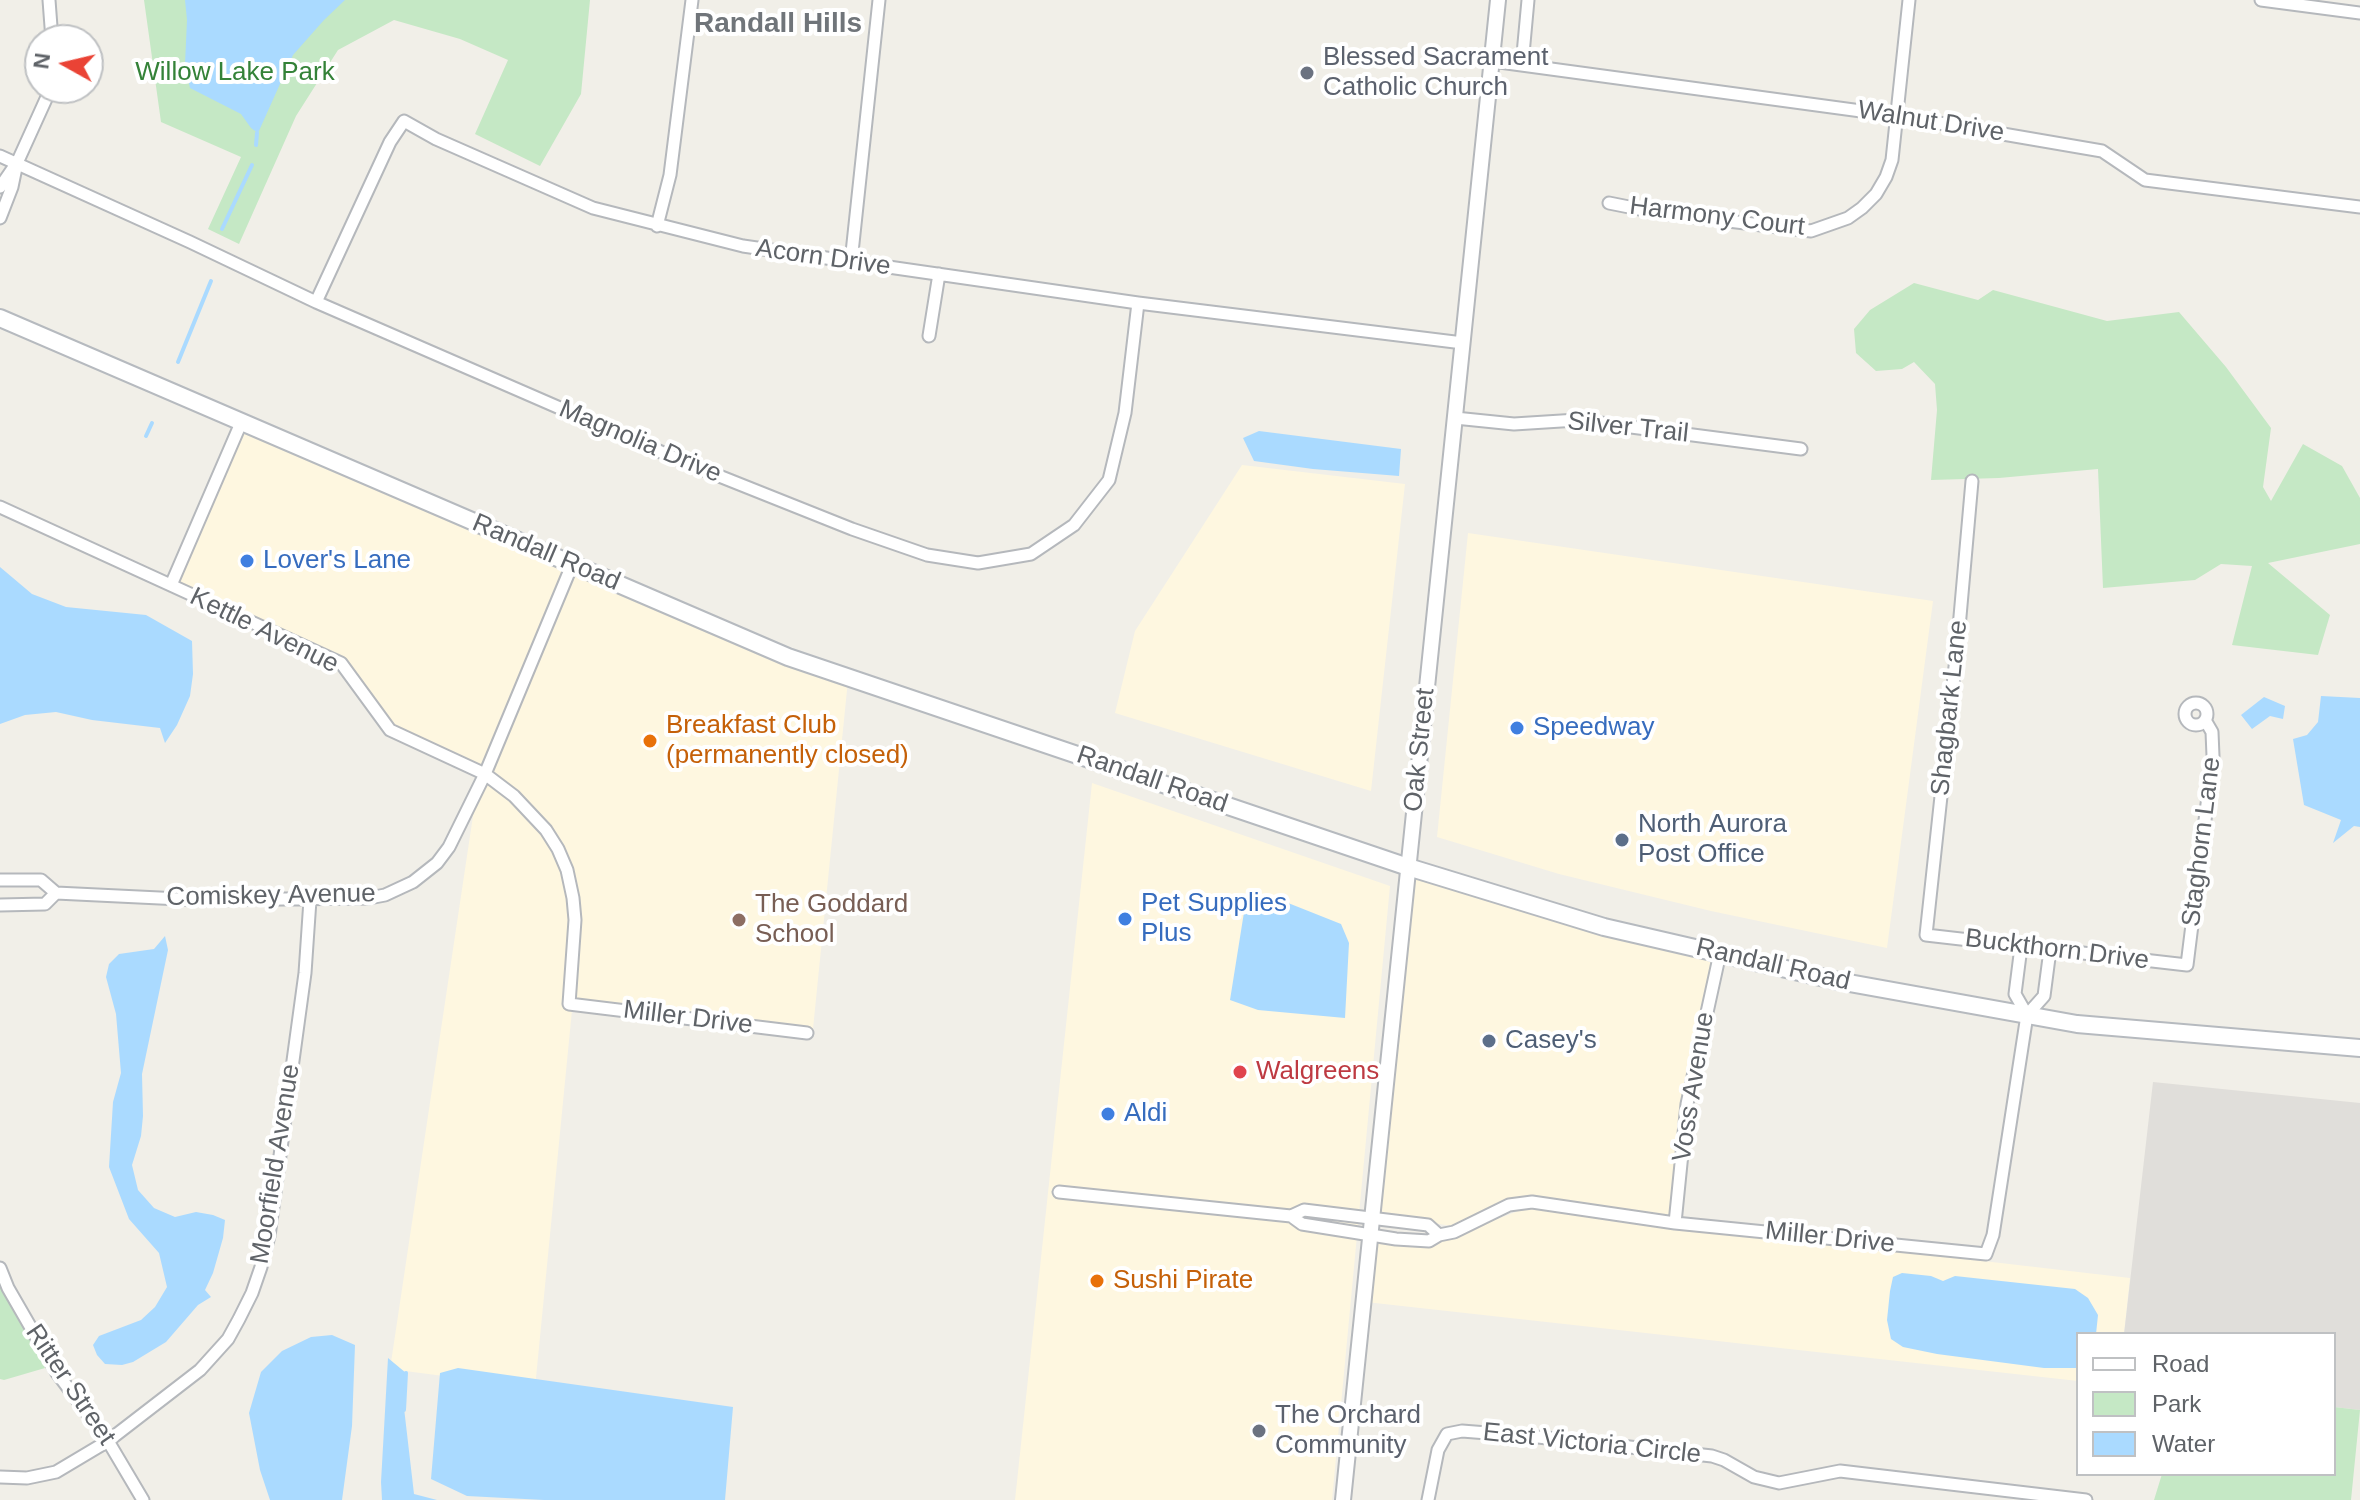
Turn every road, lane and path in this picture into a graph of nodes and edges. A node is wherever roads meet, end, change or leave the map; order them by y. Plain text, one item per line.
1 (49, 0) edge
2 (692, 0) edge
3 (879, 0) edge
4 (1498, 0) edge
5 (1528, 0) edge
6 (1909, 0) edge
7 (2261, 0) edge
8 (2360, 13) edge
9 (51, 24) edge
10 (1492, 61) junction
11 (1522, 65) junction
12 (44, 104) edge
13 (1898, 116) junction
14 (0, 156) edge
15 (17, 163) junction
16 (0, 187) edge
17 (1609, 203) dead end
18 (2360, 207) edge
19 (0, 218) edge
20 (657, 226) junction
21 (851, 262) junction
22 (939, 274) junction
23 (316, 302) junction
24 (1138, 303) junction
25 (0, 318) edge
26 (929, 336) dead end
27 (1463, 343) junction
28 (1455, 418) junction
29 (241, 423) junction
30 (1801, 449) dead end
31 (1972, 481) dead end
32 (0, 507) edge
33 (572, 565) junction
34 (171, 585) junction
35 (2205, 720) dead end
36 (485, 774) junction
37 (1408, 867) junction
38 (0, 880) edge
39 (56, 893) junction
40 (310, 900) junction
41 (0, 905) edge
42 (1926, 935) joint
43 (2021, 947) junction
44 (2050, 950) junction
45 (1720, 953) junction
46 (2187, 965) joint
47 (569, 1004) joint
48 (2027, 1015) junction
49 (807, 1033) dead end
50 (2360, 1048) edge
51 (1059, 1192) dead end
52 (1291, 1216) junction
53 (1372, 1218) junction
54 (1675, 1223) junction
55 (1370, 1234) junction
56 (1439, 1235) junction
57 (0, 1268) edge
58 (108, 1441) junction
59 (0, 1477) edge
60 (143, 1500) edge
61 (1343, 1500) edge
62 (1428, 1500) edge
63 (2086, 1500) edge

1 - 9 street
2 - 20 street
3 - 21 street
4 - 10 street, Oak Street
5 - 11 street
6 - 13 street, Harmony Court
7 - 8 street
10 - 11 street, Walnut Drive
10 - 27 street, Oak Street
11 - 13 street, Walnut Drive
12 - 15 street
13 - 17 street, Harmony Court
13 - 18 street, Walnut Drive
14 - 15 street, Magnolia Drive
15 - 16 street
15 - 19 street
15 - 23 street, Magnolia Drive
20 - 21 street, Acorn Drive
20 - 23 street, Acorn Drive
21 - 22 street, Acorn Drive
22 - 24 street, Acorn Drive
22 - 26 street
23 - 24 street, Magnolia Drive
24 - 27 street, Acorn Drive
25 - 29 main road, Randall Road
27 - 28 street, Oak Street
28 - 30 street, Silver Trail
28 - 37 street, Oak Street
29 - 33 main road, Randall Road
29 - 34 street
31 - 42 street, Shagbark Lane
32 - 34 street, Kettle Avenue
33 - 36 street, Comiskey Avenue
33 - 37 main road, Randall Road
34 - 36 street, Kettle Avenue
35 - 46 street, Staghorn Lane
36 - 40 street, Comiskey Avenue
36 - 47 street, Kettle Avenue
37 - 45 main road, Randall Road
37 - 53 street, Oak Street
38 - 39 street, Comiskey Avenue
39 - 40 street, Comiskey Avenue
39 - 41 street, Comiskey Avenue
40 - 58 street, Moorfield Avenue
42 - 43 street, Buckthorn Drive
43 - 44 street, Buckthorn Drive
43 - 48 street
44 - 46 street, Buckthorn Drive
44 - 48 street
45 - 48 main road, Randall Road
45 - 54 street, Voss Avenue
47 - 49 street, Miller Drive
48 - 50 main road, Randall Road
48 - 54 street, Miller Drive
51 - 52 street, Miller Drive
52 - 53 street, Miller Drive
52 - 55 street, Miller Drive
53 - 55 street, Oak Street
53 - 56 street, Miller Drive
54 - 56 street, Miller Drive
55 - 56 street, Miller Drive
55 - 61 street, Oak Street
57 - 58 street, Ritter Street
58 - 59 street, Moorfield Avenue
58 - 60 street, Ritter Street
62 - 63 street, East Victoria Circle

